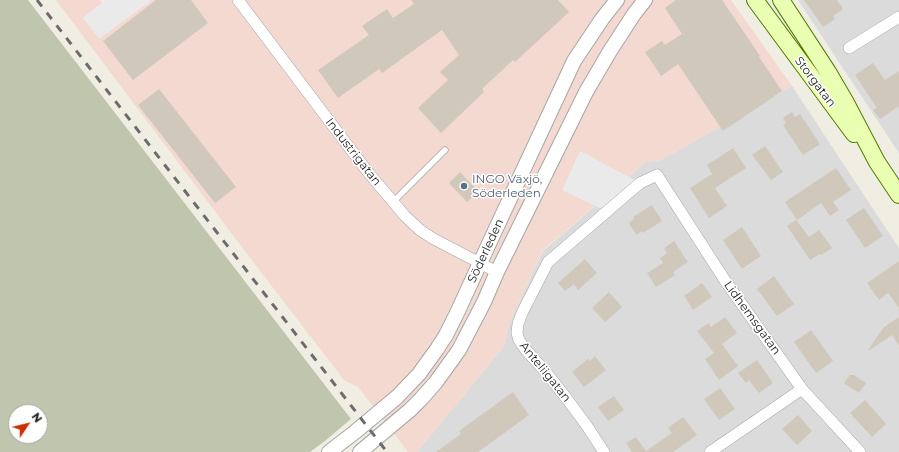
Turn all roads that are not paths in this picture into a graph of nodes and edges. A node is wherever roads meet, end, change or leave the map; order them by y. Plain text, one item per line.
1 (238, 0) edge
2 (616, 0) edge
3 (645, 0) edge
4 (755, 0) edge
5 (780, 0) edge
6 (899, 17) edge
7 (849, 48) dead end
8 (445, 150) dead end
9 (877, 162) junction
10 (657, 175) joint
11 (899, 195) edge
12 (393, 202) junction
13 (480, 263) junction
14 (497, 272) junction
15 (802, 389) junction
16 (329, 452) edge
17 (360, 452) edge
18 (604, 452) edge
19 (710, 452) edge
20 (860, 452) edge

1 - 12 street, Industrigatan
2 - 13 street, Söderleden
3 - 14 street, Söderleden
4 - 9 main road, Storgatan
5 - 9 main road, Storgatan
6 - 7 street
8 - 12 lane
9 - 11 main road, Storgatan
10 - 15 street, Lidhemsgatan
10 - 18 street, Anteliigatan
12 - 13 street, Industrigatan
13 - 14 street, Industrigatan
13 - 16 street, Söderleden
14 - 17 street, Söderleden
15 - 19 street
15 - 20 street, Lidhemsgatan

